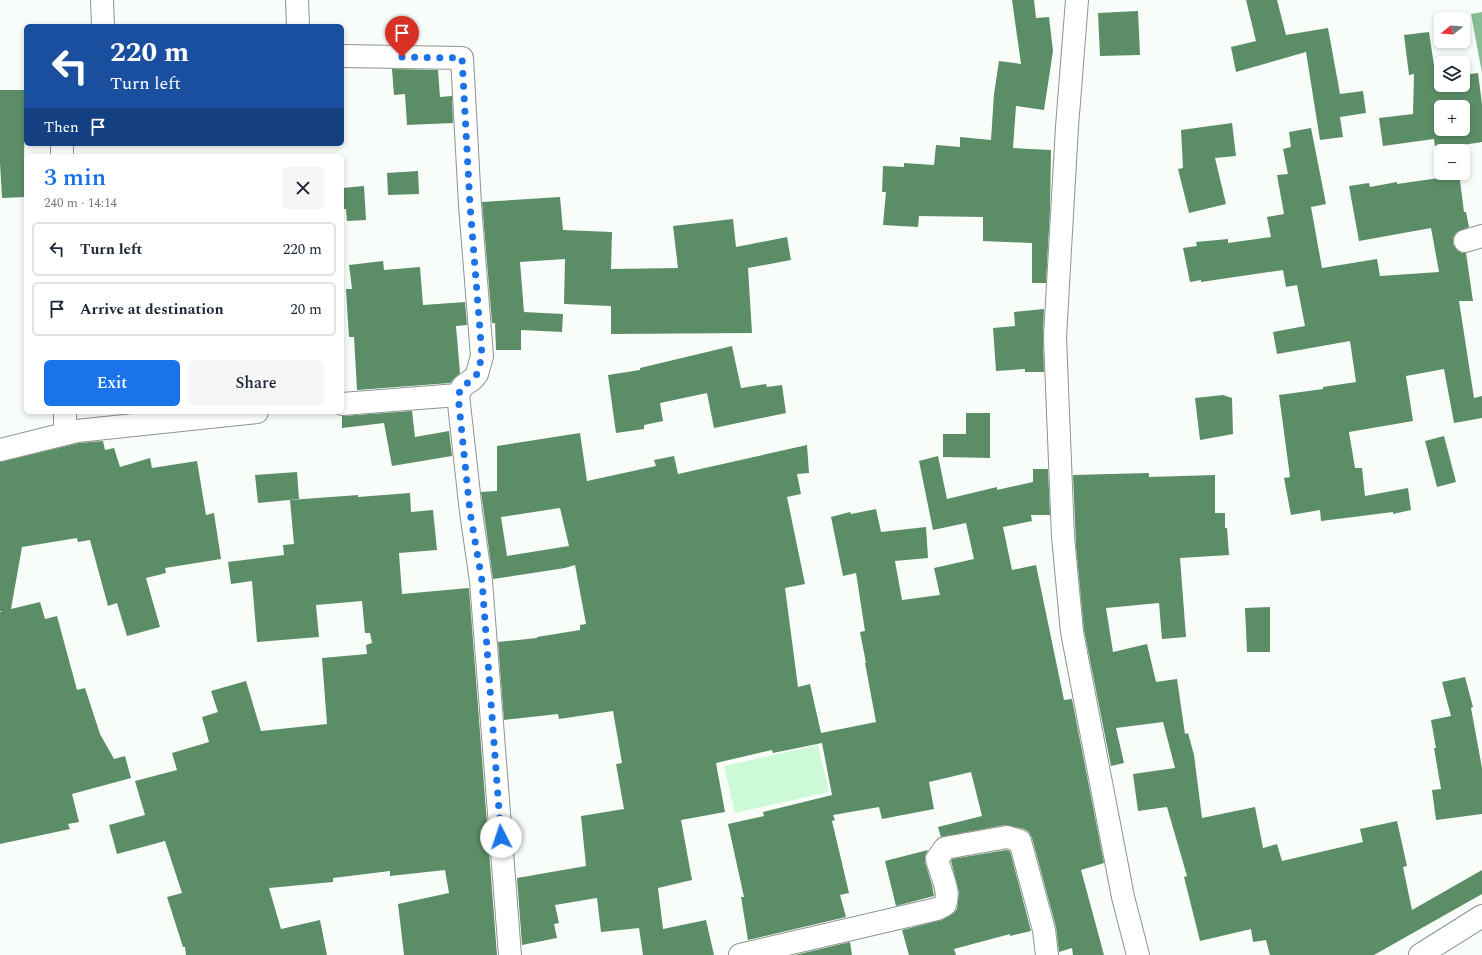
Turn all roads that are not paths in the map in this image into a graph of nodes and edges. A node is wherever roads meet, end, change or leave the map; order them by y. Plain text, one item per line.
1 (102, 0) edge
2 (297, 0) edge
3 (1077, 0) edge
4 (103, 24) edge
5 (298, 24) edge
6 (344, 56) edge
7 (458, 395) junction
8 (344, 404) edge
9 (65, 414) edge
10 (238, 414) edge
11 (65, 434) junction
12 (0, 450) edge
13 (1482, 916) edge
14 (510, 955) edge
15 (740, 955) edge
16 (1047, 955) edge
17 (1138, 955) edge
18 (1420, 955) edge

1 - 4 street
2 - 5 street
3 - 17 street
6 - 7 street
7 - 8 street
7 - 14 street
9 - 11 street
10 - 11 street
11 - 12 street
13 - 18 street
15 - 16 street

